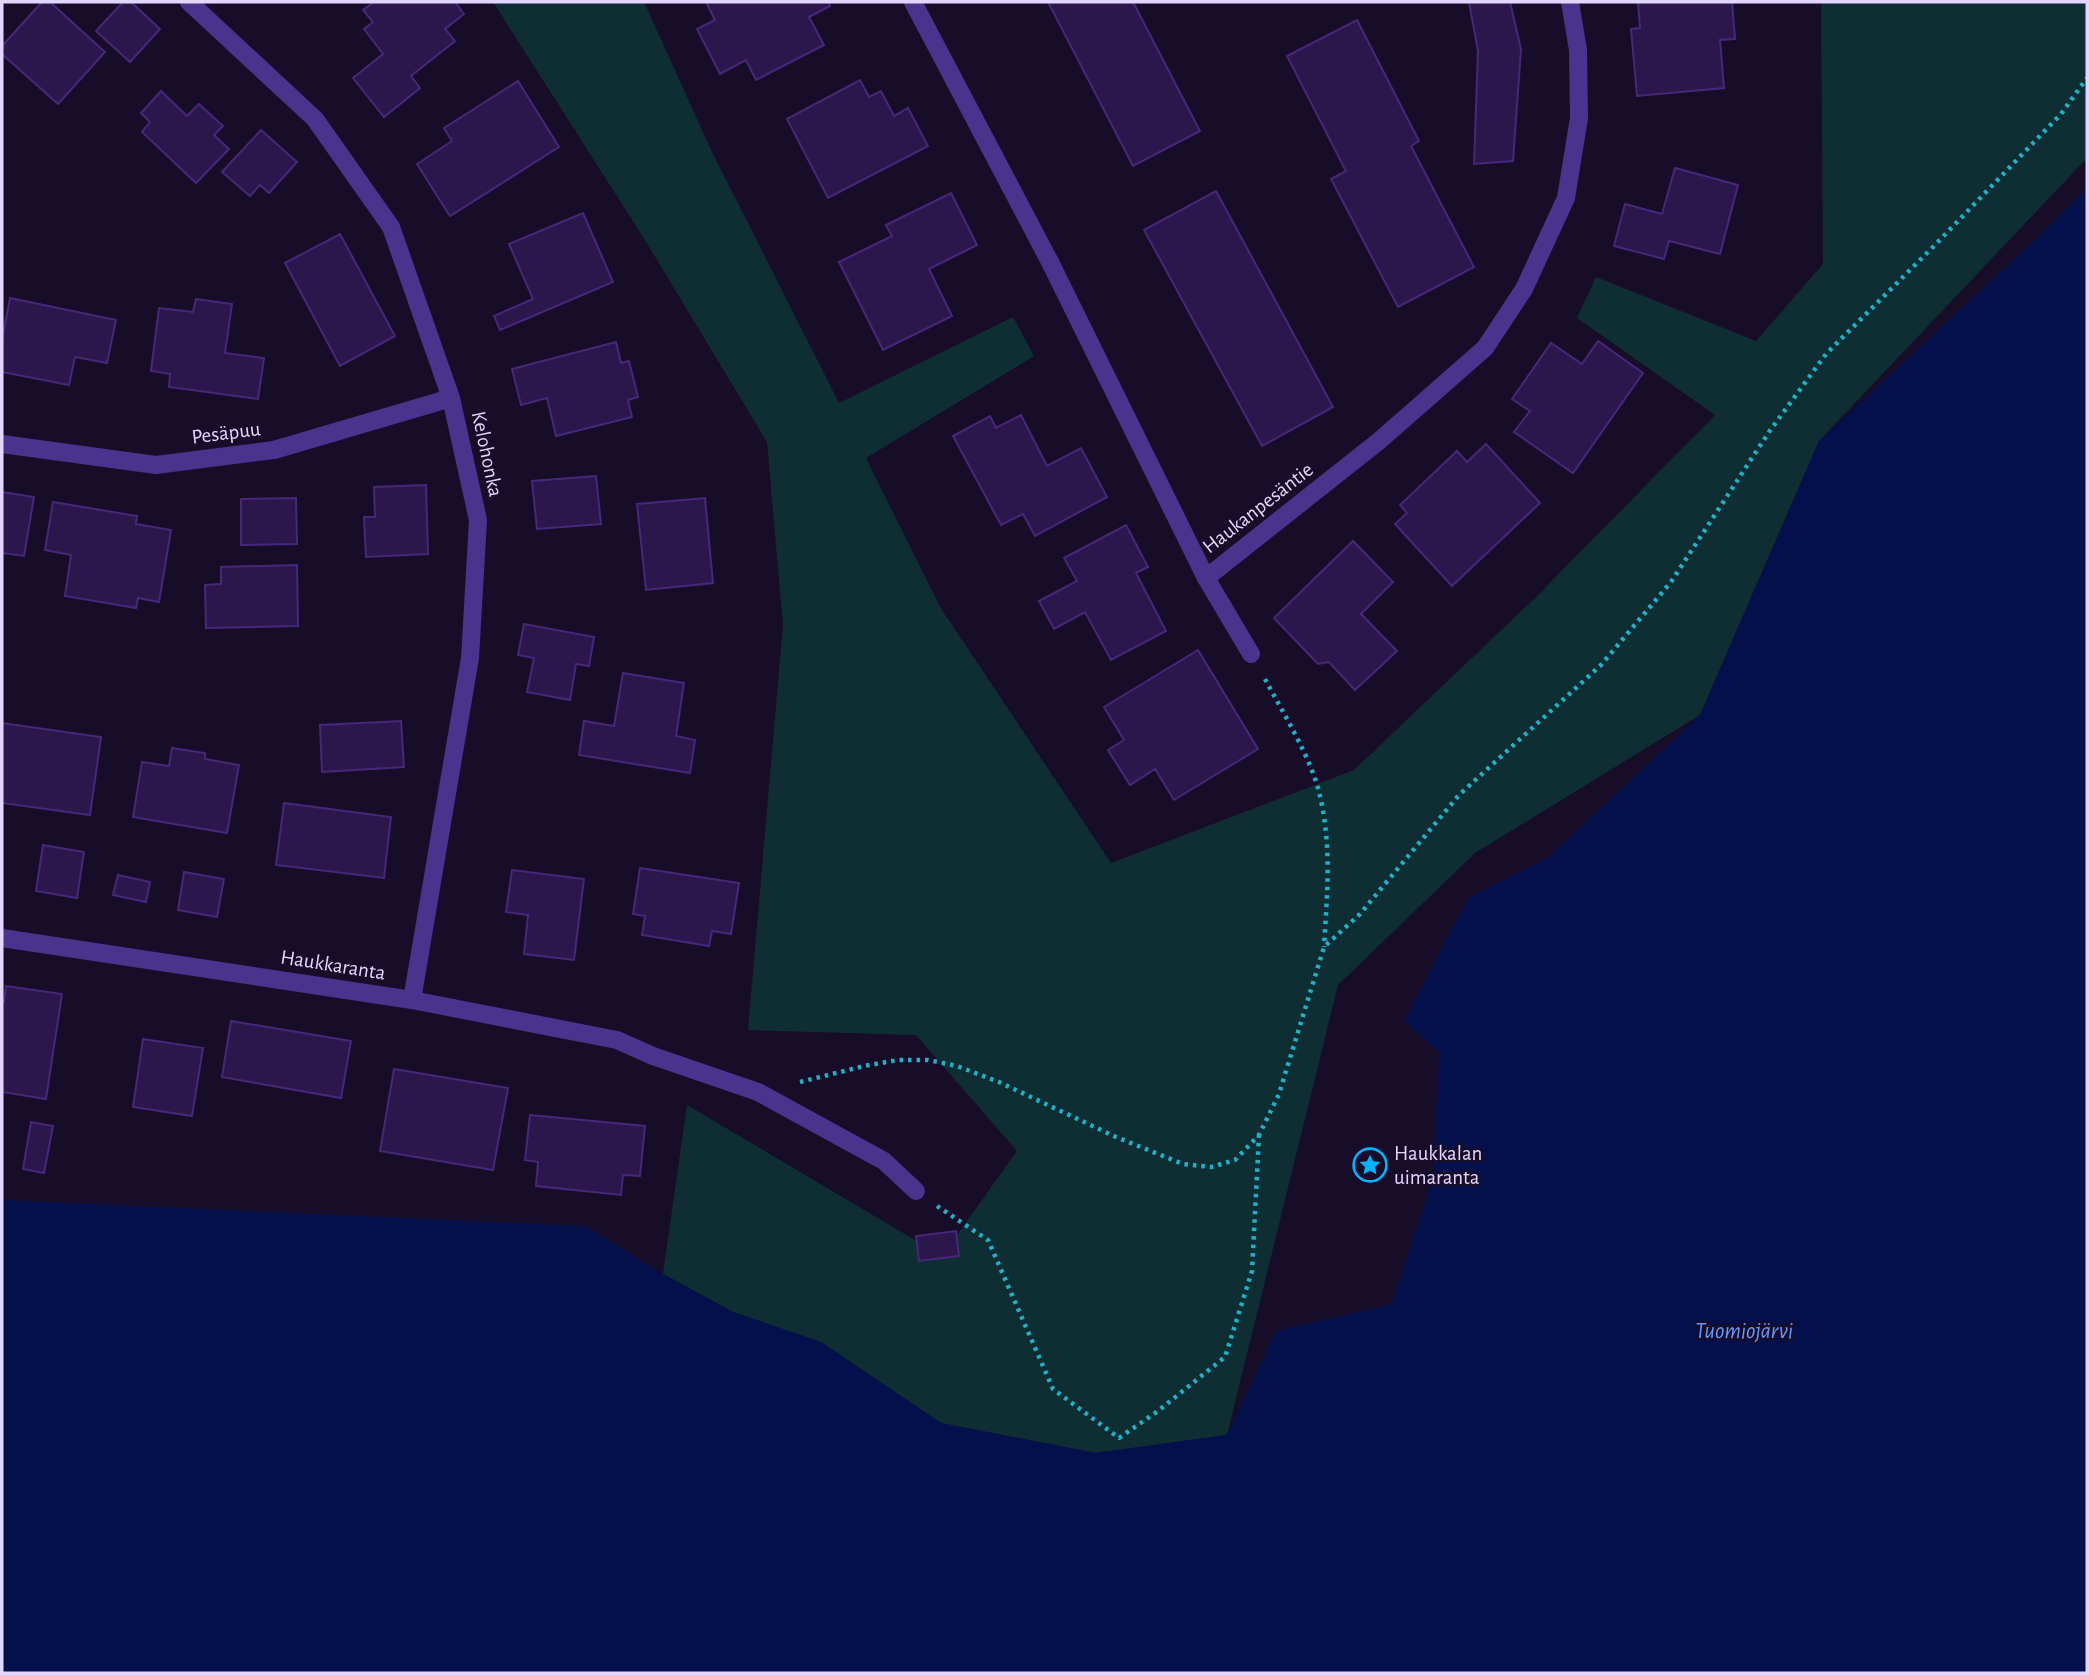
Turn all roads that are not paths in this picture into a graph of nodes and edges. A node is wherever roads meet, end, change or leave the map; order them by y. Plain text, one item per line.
1 (189, 2) edge
2 (913, 2) edge
3 (1570, 2) edge
4 (451, 398) junction
5 (2, 444) edge
6 (1206, 578) junction
7 (1251, 654) road end
8 (2, 938) edge
9 (412, 1000) junction
10 (916, 1191) road end

1 - 4 street, Kelohonka
2 - 6 street, Haukanpesäntie
3 - 6 street, Haukanpesäntie
4 - 5 street, Pesäpuu
4 - 9 street, Kelohonka
6 - 7 street
8 - 9 street, Haukkaranta
9 - 10 street, Haukkaranta

